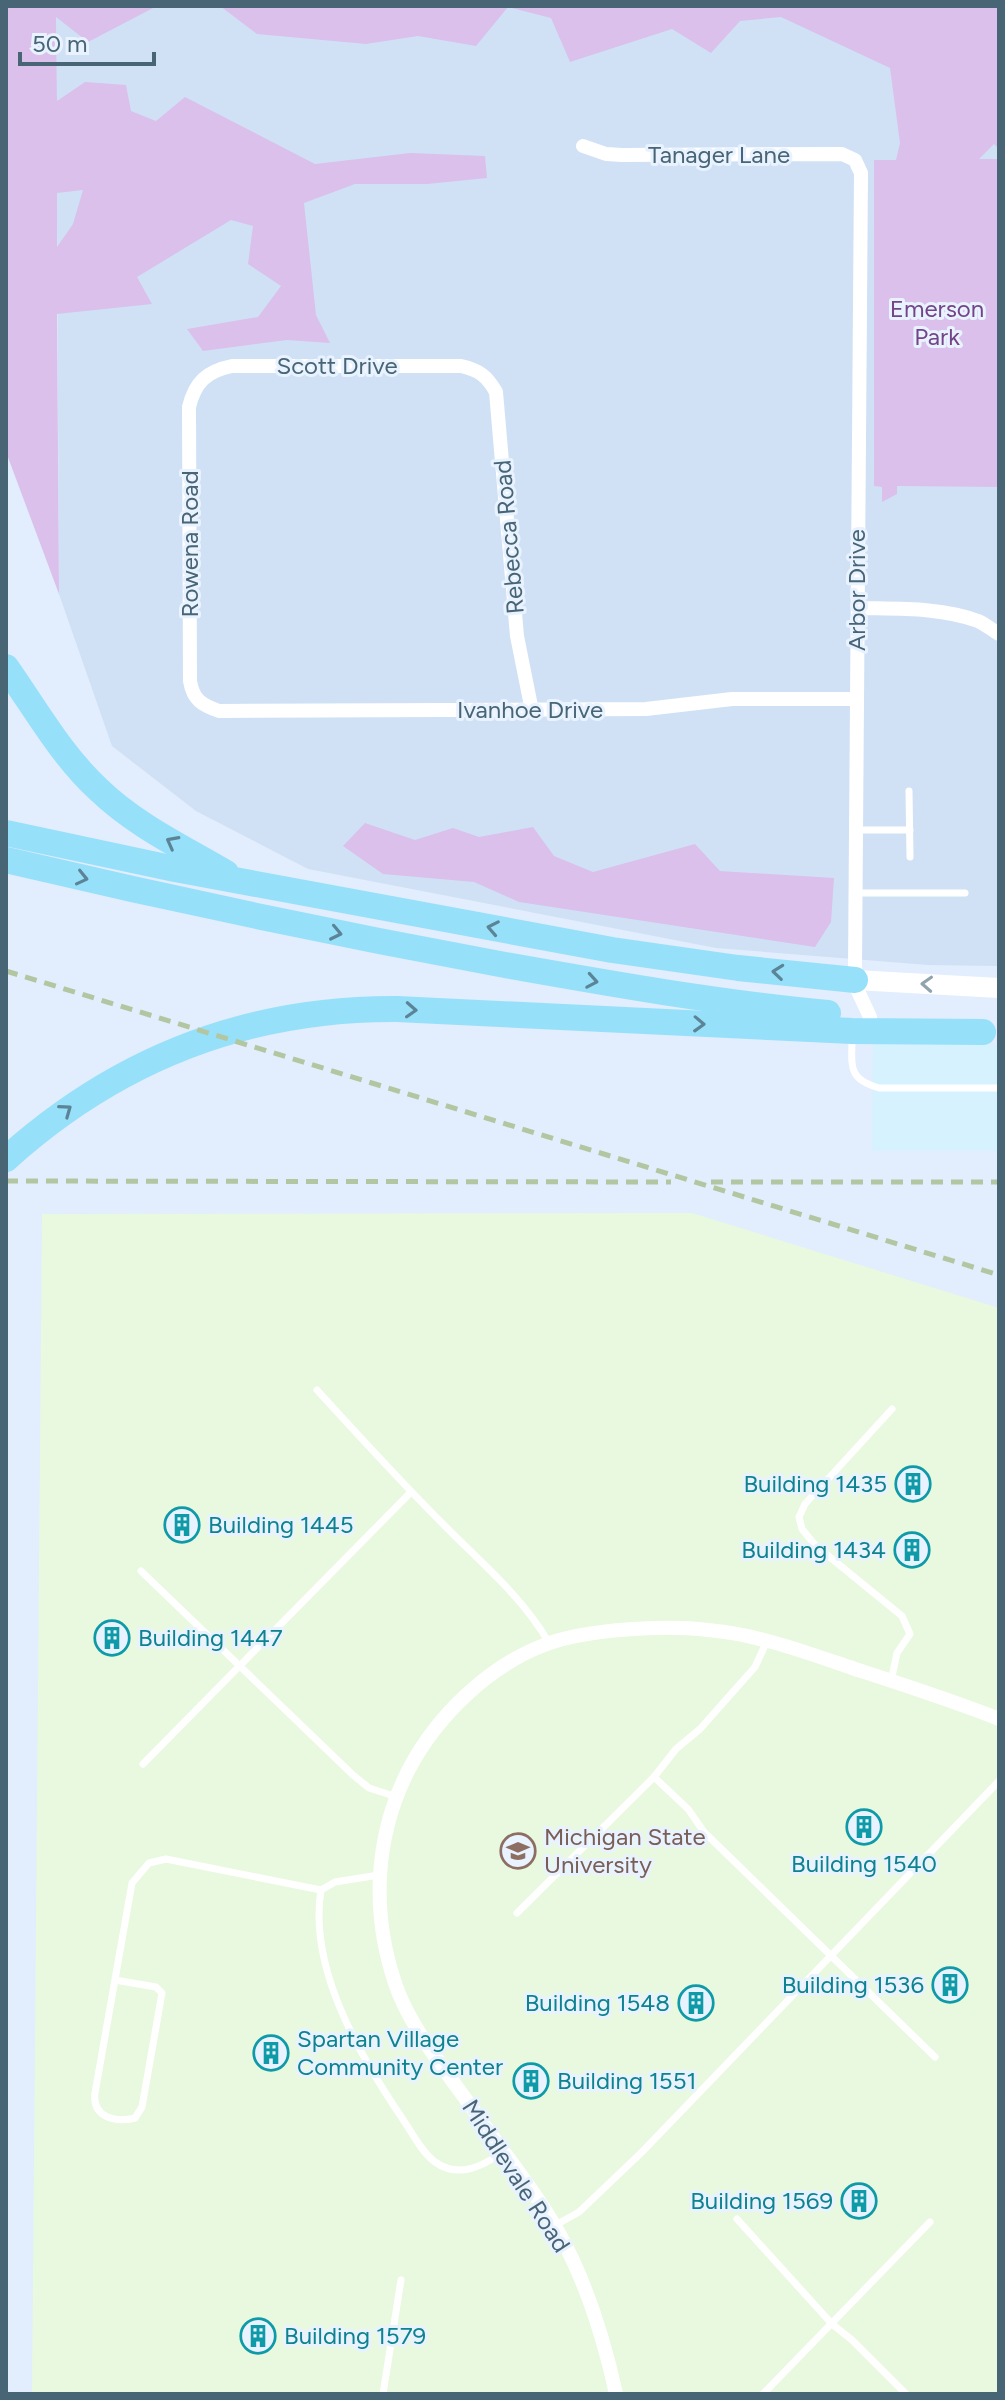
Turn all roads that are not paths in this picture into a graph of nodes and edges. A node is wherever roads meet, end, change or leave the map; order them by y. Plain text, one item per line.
1 (583, 146) dead end
2 (855, 160) joint
3 (477, 369) joint
4 (200, 380) joint
5 (858, 608) junction
6 (999, 634) edge
7 (6, 667) edge
8 (856, 699) junction
9 (203, 706) joint
10 (532, 711) junction
11 (909, 791) dead end
12 (857, 830) junction
13 (910, 830) junction
14 (6, 833) edge
15 (910, 857) dead end
16 (6, 860) edge
17 (175, 869) junction
18 (240, 881) junction
19 (856, 893) junction
20 (965, 893) dead end
21 (169, 898) junction
22 (855, 980) junction
23 (999, 988) edge
24 (861, 1024) junction
25 (991, 1032) edge
26 (999, 1088) edge
27 (6, 1159) edge
28 (317, 1390) dead end
29 (892, 1409) dead end
30 (411, 1492) junction
31 (141, 1571) dead end
32 (767, 1641) junction
33 (549, 1643) junction
34 (240, 1669) junction
35 (891, 1681) junction
36 (999, 1719) edge
37 (143, 1764) dead end
38 (654, 1777) junction
39 (999, 1781) edge
40 (397, 1797) junction
41 (379, 1875) junction
42 (321, 1890) junction
43 (517, 1913) dead end
44 (831, 1956) junction
45 (115, 1980) junction
46 (935, 2057) dead end
47 (503, 2152) junction
48 (737, 2219) dead end
49 (930, 2222) dead end
50 (554, 2226) junction
51 (401, 2280) dead end
52 (832, 2324) junction
53 (383, 2394) edge
54 (616, 2394) edge
55 (763, 2394) edge
56 (906, 2394) edge

1 - 2 street, Tanager Lane
2 - 5 street, Arbor Drive
3 - 4 street, Scott Drive
3 - 10 street, Rebecca Road
4 - 9 street, Rowena Road
5 - 6 street
5 - 8 street, Arbor Drive
18 -> 7 highway
8 - 10 street, Ivanhoe Drive
8 - 12 street, Arbor Drive
9 - 10 street, Ivanhoe Drive
11 - 13 lane
12 - 13 lane
12 - 19 street, Arbor Drive
13 - 15 lane
14 - 17 highway
16 -> 21 highway
17 - 18 highway
17 - 21 highway
22 -> 18 highway
19 - 20 lane
19 - 22 street, Arbor Drive
21 -> 24 highway
23 -> 22 street
22 - 24 street, Arbor Drive
24 - 25 highway
24 - 26 lane
27 -> 24 highway
28 - 30 lane
29 - 35 lane
30 - 33 lane
30 - 34 lane
31 - 34 lane
32 - 33 street, Middlevale Road
32 - 35 street, Middlevale Road
32 - 38 lane
33 - 40 street, Middlevale Road
34 - 37 lane
34 - 40 lane
35 - 36 street, Middlevale Road
38 - 43 lane
38 - 44 lane
39 - 44 lane
40 - 41 street, Middlevale Road
41 - 42 lane
41 - 47 street, Middlevale Road
42 - 45 lane
42 - 47 lane
44 - 46 lane
44 - 50 lane
45 - 45 lane
47 - 50 street, Middlevale Road
48 - 52 lane
49 - 52 lane
50 - 54 street, Middlevale Road
51 - 53 lane
52 - 55 lane
52 - 56 lane

